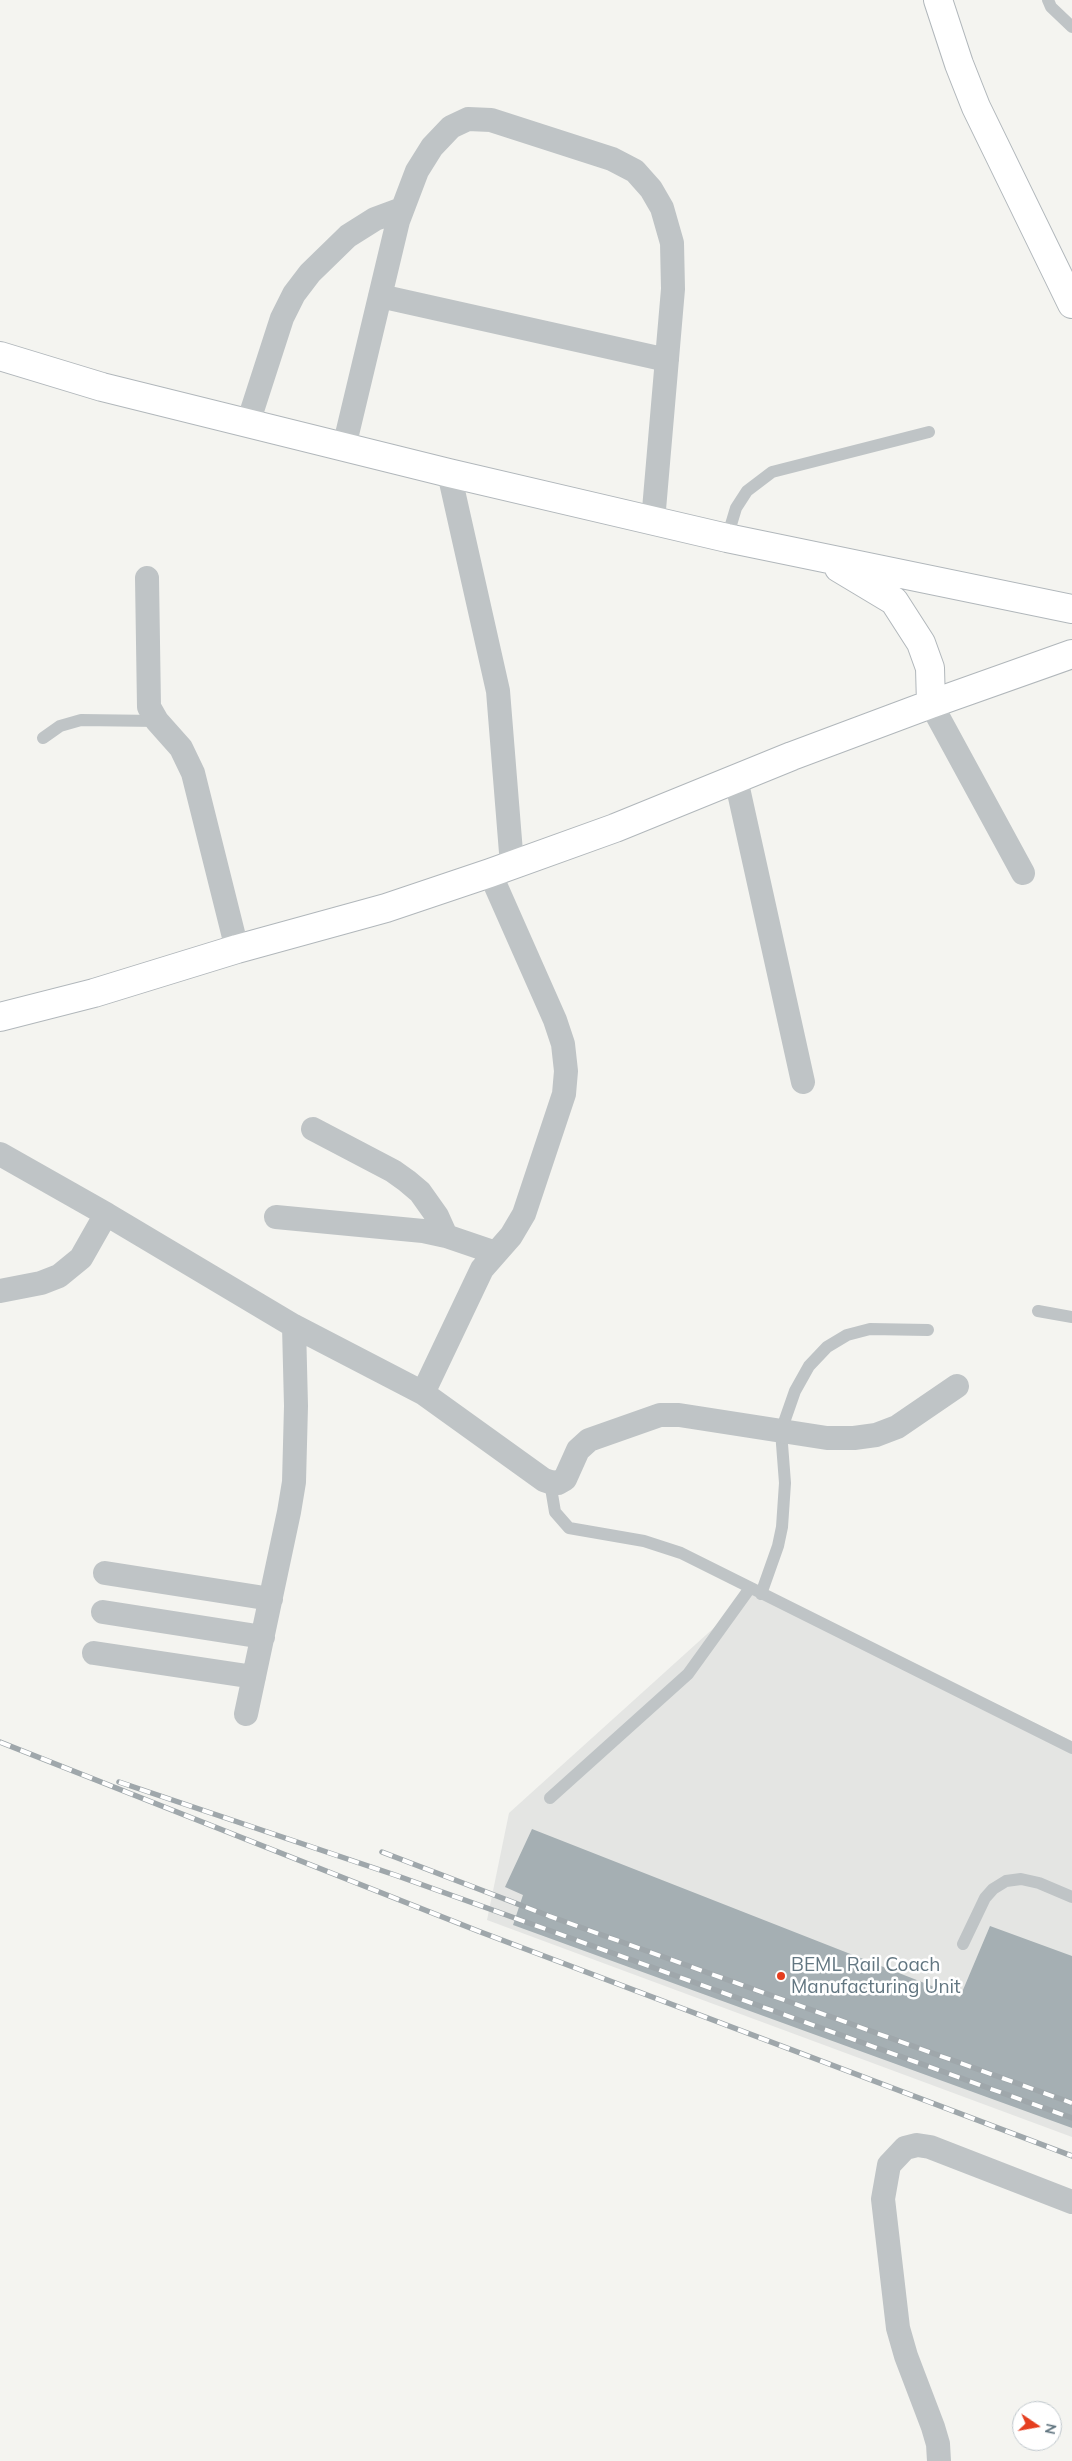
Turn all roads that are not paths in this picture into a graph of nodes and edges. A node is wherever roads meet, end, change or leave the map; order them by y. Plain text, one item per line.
1 (938, 0) edge
2 (1048, 0) edge
3 (1072, 27) edge
4 (402, 209) junction
5 (380, 296) junction
6 (1072, 304) edge
7 (0, 356) edge
8 (667, 360) junction
9 (248, 423) junction
10 (929, 432) dead end
11 (344, 447) junction
12 (449, 473) junction
13 (653, 521) junction
14 (727, 538) junction
15 (823, 558) junction
16 (147, 578) dead end
17 (1072, 609) edge
18 (1072, 654) edge
19 (931, 704) junction
20 (157, 722) junction
21 (43, 738) dead end
22 (736, 779) junction
23 (501, 869) junction
24 (1024, 873) dead end
25 (237, 949) junction
26 (0, 1018) edge
27 (803, 1082) dead end
28 (313, 1129) dead end
29 (0, 1154) edge
30 (106, 1214) junction
31 (276, 1217) dead end
32 (446, 1236) junction
33 (496, 1253) junction
34 (0, 1291) edge
35 (1038, 1311) dead end
36 (1072, 1317) edge
37 (294, 1326) junction
38 (928, 1330) dead end
39 (957, 1386) dead end
40 (423, 1393) junction
41 (781, 1431) junction
42 (550, 1482) junction
43 (105, 1574) dead end
44 (756, 1591) junction
45 (271, 1599) junction
46 (103, 1612) dead end
47 (263, 1637) junction
48 (94, 1653) dead end
49 (254, 1677) junction
50 (246, 1714) dead end
51 (1072, 1748) edge
52 (550, 1798) dead end
53 (1072, 1897) edge
54 (963, 1944) dead end
55 (1072, 2202) edge
56 (939, 2461) edge

1 - 6 main road
2 - 3 lane
4 - 5 street
4 - 8 street
4 - 9 street
5 - 8 street
5 - 11 street
7 - 9 main road
8 - 13 street
9 - 11 main road
10 - 14 lane
11 - 12 main road
12 - 13 main road
12 - 23 street
13 - 14 main road
14 - 15 main road
15 - 17 main road
15 - 19 main road
16 - 20 street
18 - 19 main road
19 - 22 main road
19 - 24 street
20 - 21 lane
20 - 25 street
22 - 23 main road
22 - 27 street
23 - 25 main road
23 - 33 street
25 - 26 main road
28 - 32 street
29 - 30 street
30 - 34 street
30 - 37 street
31 - 32 street
32 - 33 street
33 - 40 street
35 - 36 lane
37 - 40 street
37 - 45 street
38 - 41 lane
39 - 41 street
40 - 42 street
41 - 42 street
41 - 44 lane
42 - 44 lane
43 - 45 street
44 - 51 lane
44 - 52 lane
45 - 47 street
46 - 47 street
47 - 49 street
48 - 49 street
49 - 50 street
53 - 54 lane
55 - 56 street

